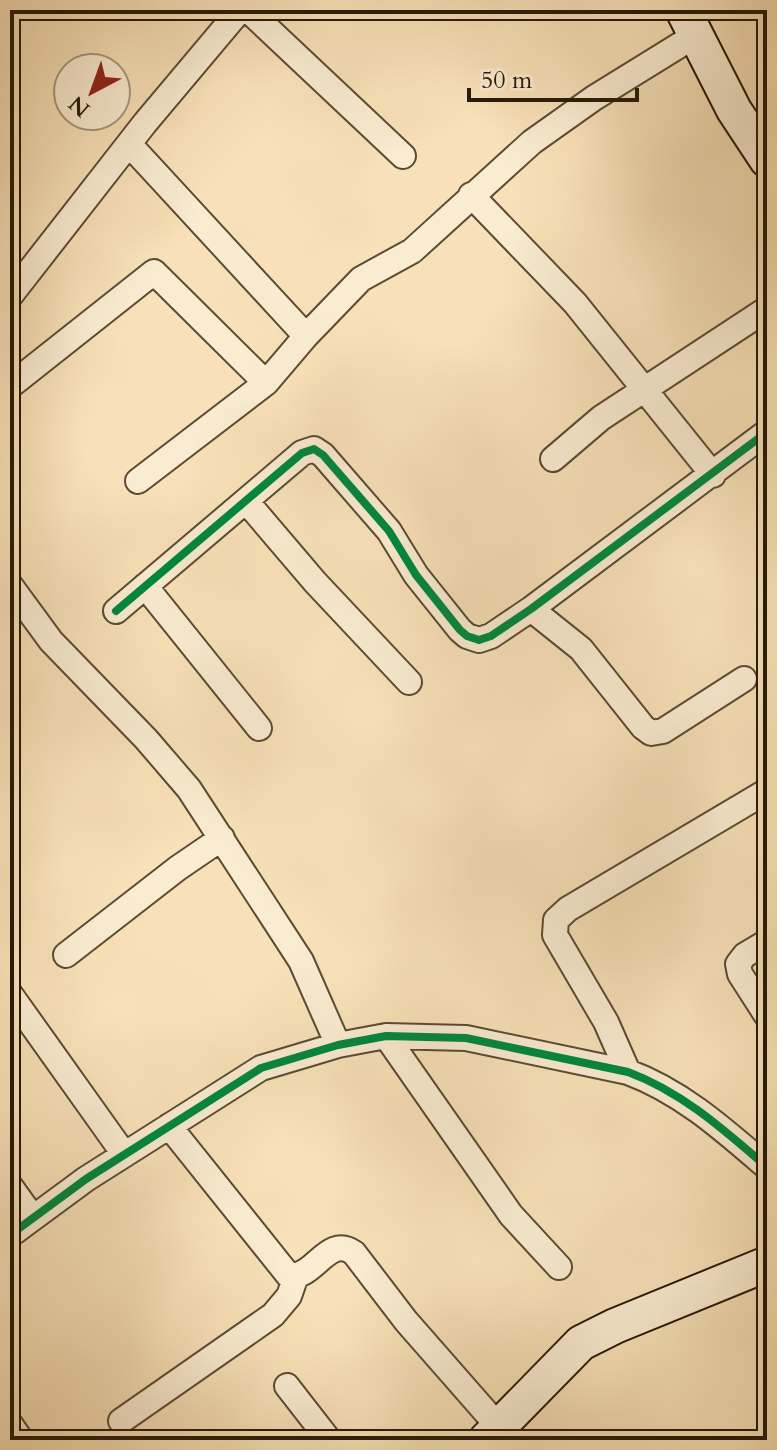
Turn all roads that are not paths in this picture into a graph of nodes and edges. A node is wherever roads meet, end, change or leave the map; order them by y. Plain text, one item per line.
1 (240, 10) edge
2 (248, 10) edge
3 (690, 22) edge
4 (129, 144) junction
5 (403, 156) dead end
6 (767, 160) edge
7 (471, 195) junction
8 (10, 296) edge
9 (767, 309) edge
10 (306, 336) junction
11 (266, 383) junction
12 (10, 386) edge
13 (643, 389) junction
14 (767, 432) edge
15 (553, 459) dead end
16 (713, 475) junction
17 (138, 481) dead end
18 (246, 501) junction
19 (10, 585) edge
20 (145, 586) junction
21 (531, 609) junction
22 (116, 611) dead end
23 (744, 679) dead end
24 (409, 682) dead end
25 (259, 728) dead end
26 (767, 791) edge
27 (222, 838) junction
28 (767, 942) edge
29 (66, 955) dead end
30 (10, 994) edge
31 (767, 1016) edge
32 (386, 1036) junction
33 (338, 1045) junction
34 (628, 1072) junction
35 (169, 1126) junction
36 (124, 1154) junction
37 (767, 1167) edge
38 (10, 1186) edge
39 (33, 1218) junction
40 (10, 1235) edge
41 (767, 1264) edge
42 (559, 1267) dead end
43 (296, 1276) junction
44 (287, 1386) dead end
45 (121, 1421) dead end
46 (10, 1424) edge
47 (492, 1433) edge
48 (21, 1440) edge
49 (329, 1440) edge

1 - 4 street
2 - 5 street
3 - 6 street
3 - 7 street
4 - 8 street
4 - 10 street
7 - 10 street
7 - 13 street
9 - 13 street
10 - 11 street
11 - 12 street
11 - 17 street
13 - 15 street
13 - 16 street
14 - 16 street
16 - 21 street
18 - 20 street
18 - 21 street
18 - 24 street
19 - 27 street
20 - 22 street
20 - 25 street
21 - 23 street
26 - 34 street
27 - 29 street
27 - 33 street
28 - 31 street
30 - 36 street
32 - 33 street
32 - 34 street
32 - 42 street
33 - 35 street
34 - 37 street
35 - 36 street
35 - 43 street
36 - 39 street
38 - 39 street
39 - 40 street
41 - 47 street
43 - 45 street
43 - 47 street
44 - 49 street
46 - 48 street

